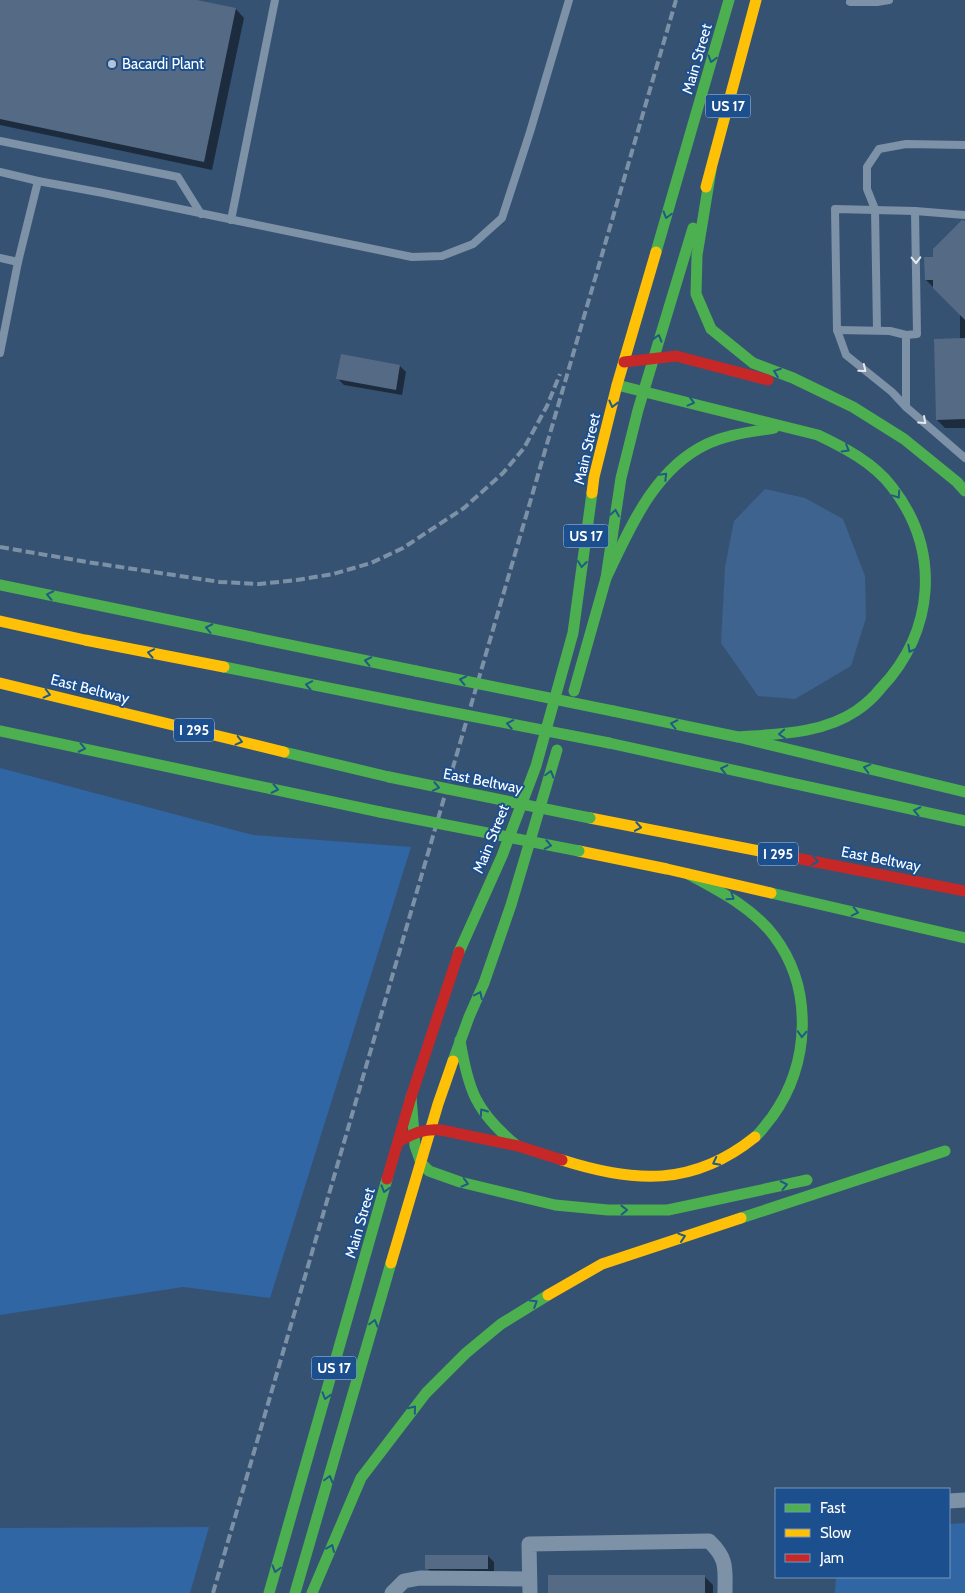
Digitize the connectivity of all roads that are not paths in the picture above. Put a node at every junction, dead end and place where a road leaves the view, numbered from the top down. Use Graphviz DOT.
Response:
graph roads {
  1 [pos="275,0"];
  2 [pos="569,0"];
  3 [pos="729,0"];
  4 [pos="756,0"];
  5 [pos="851,0"];
  6 [pos="888,0"];
  7 [pos="0,141"];
  8 [pos="965,145"];
  9 [pos="711,170"];
  10 [pos="0,172"];
  11 [pos="38,181"];
  12 [pos="875,209"];
  13 [pos="915,211"];
  14 [pos="202,214"];
  15 [pos="965,215"];
  16 [pos="231,220"];
  17 [pos="0,258"];
  18 [pos="18,262"];
  19 [pos="837,330"];
  20 [pos="877,330"];
  21 [pos="906,335"];
  22 [pos="0,351"];
  23 [pos="652,359"];
  24 [pos="624,362"];
  25 [pos="618,385"];
  26 [pos="644,391"];
  27 [pos="853,407"];
  28 [pos="906,407"];
  29 [pos="781,427"];
  30 [pos="965,458"];
  31 [pos="965,491"];
  32 [pos="606,578"];
  33 [pos="0,585"];
  34 [pos="0,621"];
  35 [pos="0,683"];
  36 [pos="0,731"];
  37 [pos="738,737"];
  38 [pos="965,792"];
  39 [pos="965,821"];
  40 [pos="688,874"];
  41 [pos="965,891"];
  42 [pos="965,938"];
  43 [pos="460,1040"];
  44 [pos="412,1097"];
  45 [pos="430,1129"];
  46 [pos="414,1134"];
  47 [pos="398,1142"];
  48 [pos="517,1146"];
  49 [pos="958,1148"];
  50 [pos="945,1151"];
  51 [pos="421,1163"];
  52 [pos="840,1173"];
  53 [pos="821,1177"];
  54 [pos="965,1500"];
  55 [pos="950,1501"];
  56 [pos="530,1586"];
  57 [pos="269,1593"];
  58 [pos="295,1593"];
  59 [pos="312,1593"];
  60 [pos="392,1593"];
  61 [pos="725,1593"];
  1 -- 16 [label="lane"];
  2 -- 16 [label="lane"];
  3 -- 24 [label="main road, Main Street / US 17, one-way"];
  4 -- 9 [label="main road, US 17"];
  5 -- 6 [label="lane"];
  7 -- 14 [label="lane"];
  8 -- 12 [label="lane"];
  23 -- 9 [label="main road, US 17, one-way"];
  27 -- 9 [label="main road, one-way"];
  10 -- 11 [label="lane"];
  11 -- 14 [label="lane"];
  11 -- 18 [label="lane"];
  12 -- 13 [label="lane"];
  12 -- 19 [label="lane"];
  12 -- 20 [label="lane"];
  13 -- 15 [label="lane"];
  13 -- 21 [label="lane, one-way"];
  14 -- 16 [label="lane"];
  17 -- 18 [label="lane"];
  18 -- 22 [label="lane"];
  19 -- 20 [label="lane"];
  19 -- 28 [label="lane, one-way"];
  20 -- 21 [label="lane"];
  21 -- 28 [label="lane"];
  23 -- 24 [label="main road"];
  23 -- 26 [label="main road, US 17"];
  23 -- 27 [label="main road"];
  24 -- 25 [label="main road, Main Street / US 17"];
  25 -- 26 [label="main road"];
  25 -- 44 [label="main road, Main Street / US 17, one-way"];
  26 -- 29 [label="main road, one-way"];
  32 -- 26 [label="main road, US 17, one-way"];
  27 -- 31 [label="main road"];
  28 -- 30 [label="lane, one-way"];
  32 -- 29 [label="main road, one-way"];
  29 -- 37 [label="main road, one-way"];
  43 -- 32 [label="main road, US 17, one-way"];
  37 -- 33 [label="main road, one-way, bridge"];
  39 -- 34 [label="main road, one-way, bridge"];
  35 -- 41 [label="main road, East Beltway / I 295, one-way, bridge"];
  36 -- 40 [label="main road, one-way, bridge"];
  38 -- 37 [label="main road, one-way"];
  40 -- 42 [label="main road, one-way"];
  40 -- 48 [label="main road, one-way"];
  43 -- 45 [label="main road, US 17"];
  48 -- 43 [label="main road, one-way"];
  44 -- 46 [label="main road"];
  44 -- 47 [label="main road, Main Street / US 17"];
  45 -- 46 [label="main road"];
  45 -- 48 [label="main road"];
  45 -- 51 [label="main road, US 17"];
  46 -- 47 [label="main road"];
  46 -- 51 [label="main road"];
  47 -- 57 [label="main road, Main Street / US 17, one-way"];
  49 -- 50 [label="main road"];
  50 -- 52 [label="main road"];
  59 -- 50 [label="main road, one-way"];
  51 -- 53 [label="main road, one-way"];
  58 -- 51 [label="main road, US 17, one-way"];
  54 -- 55 [label="street"];
  56 -- 60 [label="street"];
  56 -- 61 [label="street"];
}
